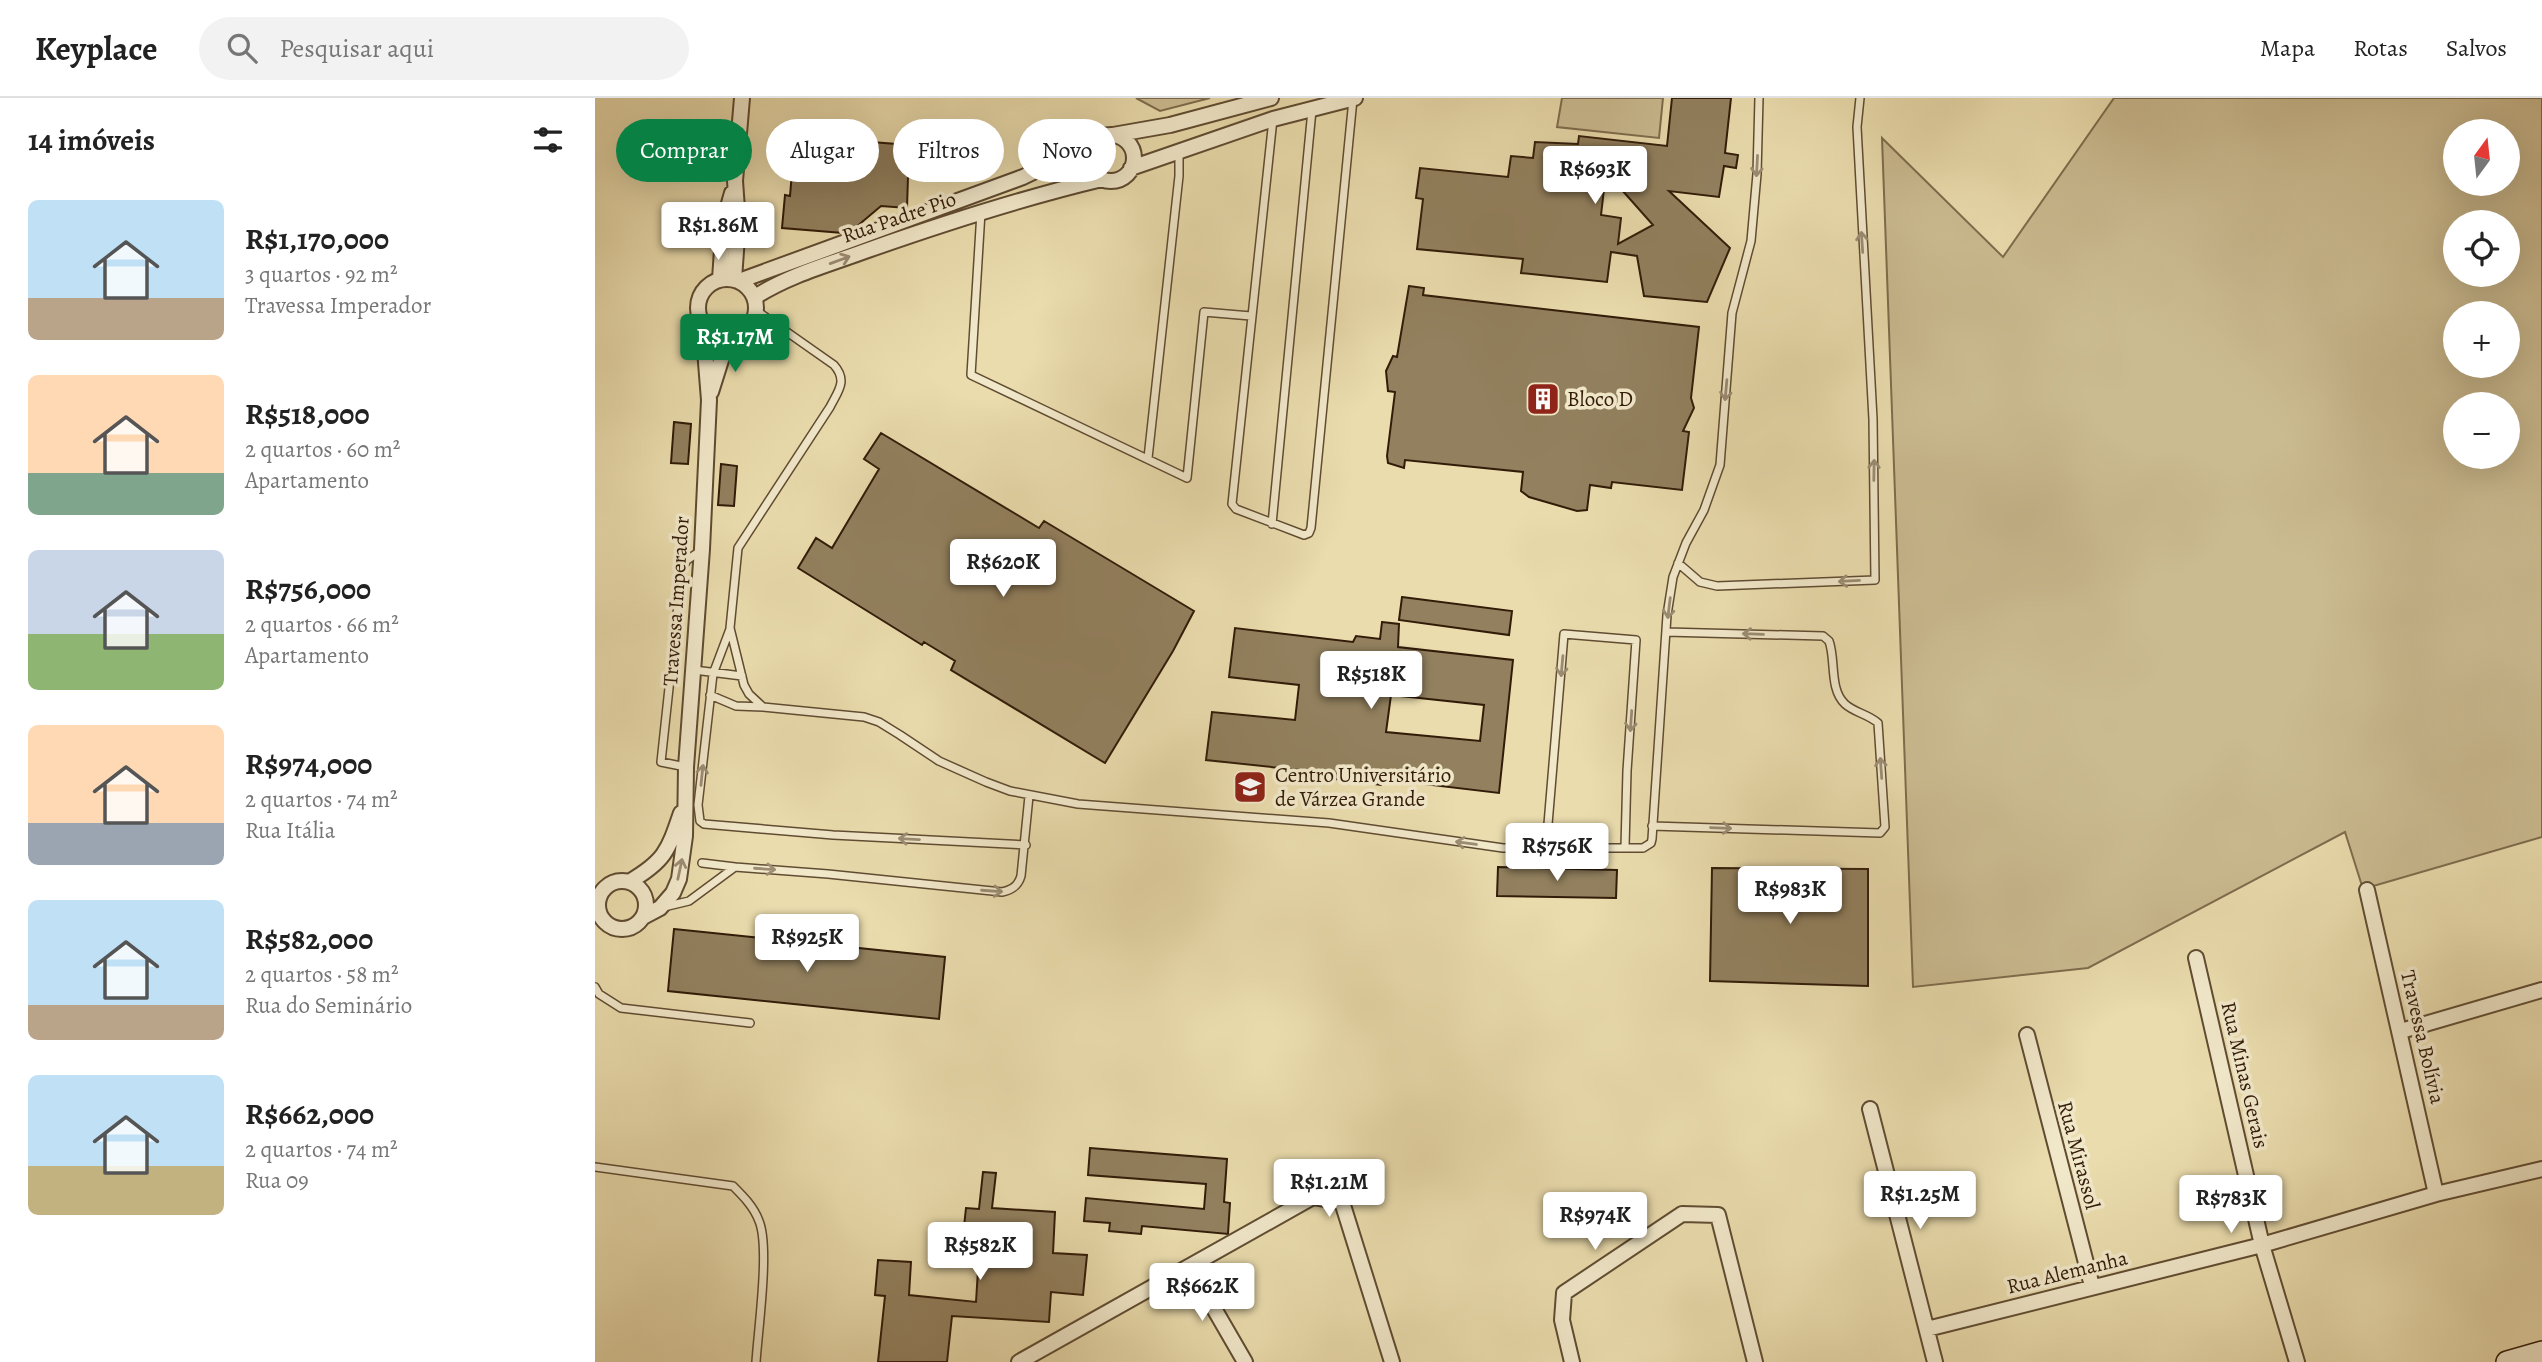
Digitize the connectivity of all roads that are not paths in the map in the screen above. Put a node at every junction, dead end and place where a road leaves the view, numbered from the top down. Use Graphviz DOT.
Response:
graph roads {
  1 [pos="742,98"];
  2 [pos="1271,98"];
  3 [pos="1354,98"];
  4 [pos="1759,98"];
  5 [pos="1860,98"];
  6 [pos="1312,110"];
  7 [pos="1273,119"];
  8 [pos="1116,134"];
  9 [pos="1116,136"];
  10 [pos="1179,151"];
  11 [pos="1132,168"];
  12 [pos="1018,179"];
  13 [pos="1116,179"];
  14 [pos="1088,182"];
  15 [pos="981,211"];
  16 [pos="731,280"];
  17 [pos="756,304"];
  18 [pos="1251,316"];
  19 [pos="703,325"];
  20 [pos="728,338"];
  21 [pos="709,400"];
  22 [pos="1148,458"];
  23 [pos="1272,524"];
  24 [pos="702,549"];
  25 [pos="1678,563"];
  26 [pos="730,628"];
  27 [pos="1666,632"];
  28 [pos="693,670"];
  29 [pos="713,674"];
  30 [pos="742,676"];
  31 [pos="710,695"];
  32 [pos="763,707"];
  33 [pos="686,767"];
  34 [pos="1029,796"];
  35 [pos="684,805"];
  36 [pos="1653,826"];
  37 [pos="1026,845"];
  38 [pos="1625,847"];
  39 [pos="1546,848"];
  40 [pos="702,863"];
  41 [pos="735,867"];
  42 [pos="629,882"];
  43 [pos="2367,890"];
  44 [pos="597,902"];
  45 [pos="660,908"];
  46 [pos="643,917"];
  47 [pos="601,923"];
  48 [pos="2196,958"];
  49 [pos="595,987"];
  50 [pos="2542,989"];
  51 [pos="750,1023"];
  52 [pos="2401,1031"];
  53 [pos="2027,1035"];
  54 [pos="1870,1109"];
  55 [pos="595,1167"];
  56 [pos="2542,1169"];
  57 [pos="2436,1194"];
  58 [pos="2262,1245"];
  59 [pos="1190,1267"];
  60 [pos="2092,1286"];
  61 [pos="1927,1329"];
  62 [pos="2542,1352"];
  63 [pos="756,1362"];
  64 [pos="1019,1362"];
  65 [pos="1245,1362"];
  66 [pos="1392,1362"];
  67 [pos="1572,1362"];
  68 [pos="1755,1362"];
  69 [pos="1935,1362"];
  70 [pos="2297,1362"];
  71 [pos="2507,1362"];
  1 -- 16 [label="street"];
  2 -- 8 [label="street"];
  3 -- 6 [label="street"];
  3 -- 23 [label="lane"];
  4 -- 25 [label="lane, one-way"];
  5 -- 25 [label="lane"];
  6 -- 7 [label="street"];
  6 -- 23 [label="lane"];
  7 -- 10 [label="street"];
  7 -- 18 [label="lane"];
  9 -- 11 [label="street"];
  10 -- 11 [label="street"];
  10 -- 22 [label="lane"];
  11 -- 13 [label="street"];
  12 -- 16 [label="street, Rua Padre Pio"];
  14 -- 15 [label="street, Rua Padre Pio"];
  17 -- 15 [label="street, Rua Padre Pio, one-way"];
  15 -- 22 [label="lane"];
  16 -- 17 [label="street"];
  16 -- 19 [label="street"];
  17 -- 20 [label="street"];
  17 -- 26 [label="lane"];
  18 -- 22 [label="lane"];
  18 -- 23 [label="lane"];
  19 -- 20 [label="street"];
  19 -- 21 [label="street, Travessa Imperador"];
  20 -- 21 [label="street, Travessa Imperador"];
  21 -- 24 [label="street, Travessa Imperador"];
  24 -- 28 [label="street, Travessa Imperador"];
  24 -- 33 [label="lane"];
  25 -- 27 [label="lane, one-way"];
  26 -- 29 [label="lane"];
  26 -- 30 [label="lane"];
  27 -- 36 [label="lane"];
  36 -- 27 [label="lane, one-way"];
  28 -- 29 [label="lane"];
  28 -- 33 [label="street, Travessa Imperador"];
  29 -- 30 [label="lane"];
  29 -- 31 [label="lane"];
  30 -- 32 [label="lane"];
  31 -- 32 [label="lane"];
  37 -- 31 [label="lane, one-way"];
  32 -- 34 [label="lane"];
  33 -- 35 [label="street, Travessa Imperador"];
  34 -- 37 [label="lane"];
  39 -- 34 [label="lane, one-way"];
  35 -- 42 [label="street, Travessa Imperador"];
  45 -- 35 [label="street, Travessa Imperador, one-way"];
  36 -- 38 [label="lane"];
  41 -- 37 [label="lane, one-way"];
  38 -- 39 [label="lane"];
  38 -- 39 [label="lane"];
  40 -- 41 [label="lane"];
  41 -- 45 [label="lane"];
  42 -- 44 [label="street"];
  42 -- 46 [label="street"];
  43 -- 52 [label="street, Travessa Bolívia"];
  44 -- 47 [label="street"];
  45 -- 46 [label="street, Travessa Imperador"];
  46 -- 47 [label="street"];
  48 -- 58 [label="street, Rua Minas Gerais"];
  49 -- 51 [label="lane"];
  50 -- 52 [label="street"];
  52 -- 57 [label="street, Travessa Bolívia"];
  53 -- 60 [label="street, Rua Mirassol"];
  54 -- 61 [label="street"];
  55 -- 63 [label="lane"];
  56 -- 57 [label="street, Rua Alemanha"];
  57 -- 58 [label="street, Rua Alemanha"];
  58 -- 60 [label="street, Rua Alemanha"];
  58 -- 70 [label="street, Rua Minas Gerais"];
  59 -- 64 [label="street"];
  59 -- 65 [label="street"];
  59 -- 66 [label="street"];
  60 -- 61 [label="street, Rua Alemanha"];
  61 -- 69 [label="street"];
  62 -- 71 [label="street"];
  67 -- 68 [label="street"];
}
